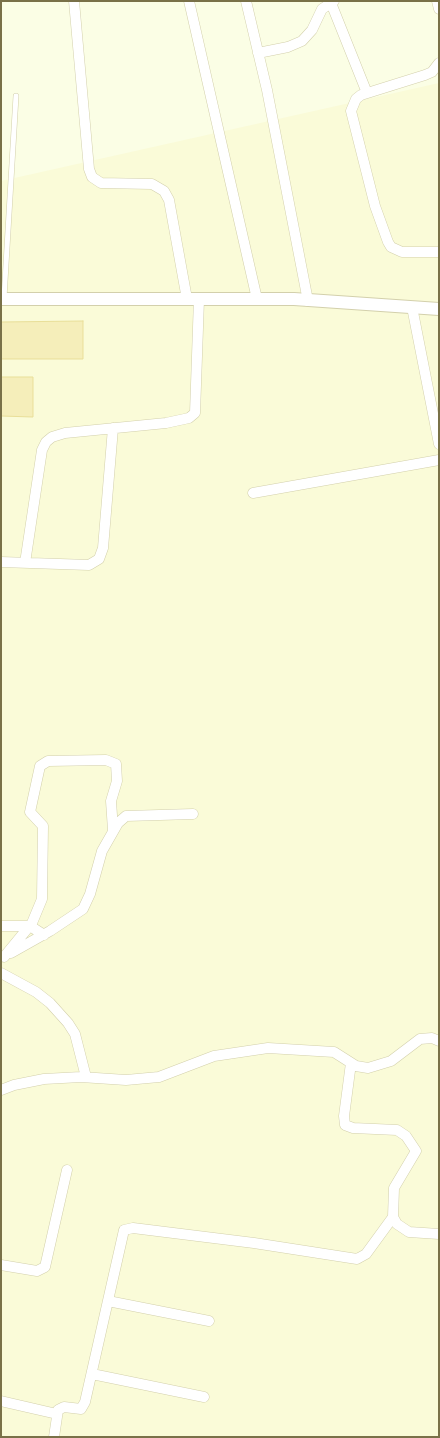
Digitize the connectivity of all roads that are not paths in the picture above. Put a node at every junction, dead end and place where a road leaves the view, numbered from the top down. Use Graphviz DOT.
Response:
graph roads {
  1 [pos="74,1"];
  2 [pos="189,1"];
  3 [pos="246,1"];
  4 [pos="437,1"];
  5 [pos="333,2"];
  6 [pos="439,9"];
  7 [pos="258,53"];
  8 [pos="439,63"];
  9 [pos="367,93"];
  10 [pos="16,96"];
  11 [pos="439,252"];
  12 [pos="3,299"];
  13 [pos="193,299"];
  14 [pos="257,299"];
  15 [pos="308,301"];
  16 [pos="412,307"];
  17 [pos="439,309"];
  18 [pos="114,428"];
  19 [pos="439,444"];
  20 [pos="439,460"];
  21 [pos="253,493"];
  22 [pos="1,562"];
  23 [pos="25,563"];
  24 [pos="193,814"];
  25 [pos="113,830"];
  26 [pos="1,926"];
  27 [pos="30,926"];
  28 [pos="44,934"];
  29 [pos="2,958"];
  30 [pos="1,973"];
  31 [pos="439,1041"];
  32 [pos="351,1063"];
  33 [pos="86,1077"];
  34 [pos="1,1090"];
  35 [pos="67,1170"];
  36 [pos="393,1217"];
  37 [pos="439,1234"];
  38 [pos="1,1266"];
  39 [pos="108,1301"];
  40 [pos="209,1321"];
  41 [pos="92,1374"];
  42 [pos="204,1397"];
  43 [pos="1,1401"];
  44 [pos="57,1414"];
  45 [pos="54,1437"];
  1 -- 13 [label="street"];
  2 -- 14 [label="street"];
  3 -- 7 [label="street"];
  4 -- 6 [label="street"];
  5 -- 7 [label="street"];
  5 -- 9 [label="street"];
  7 -- 15 [label="street"];
  8 -- 9 [label="street"];
  9 -- 11 [label="street"];
  10 -- 12 [label="lane"];
  12 -- 13 [label="street"];
  13 -- 14 [label="street"];
  13 -- 18 [label="street"];
  14 -- 15 [label="street"];
  15 -- 16 [label="street"];
  16 -- 17 [label="street"];
  16 -- 19 [label="street"];
  18 -- 23 [label="street"];
  18 -- 23 [label="street"];
  20 -- 21 [label="street"];
  22 -- 23 [label="street"];
  24 -- 25 [label="street"];
  25 -- 27 [label="street"];
  25 -- 28 [label="street"];
  26 -- 27 [label="street"];
  27 -- 28 [label="street"];
  27 -- 29 [label="street"];
  28 -- 29 [label="street"];
  30 -- 33 [label="street"];
  31 -- 32 [label="street"];
  32 -- 33 [label="street"];
  32 -- 36 [label="street"];
  33 -- 34 [label="street"];
  35 -- 38 [label="street"];
  36 -- 37 [label="street"];
  36 -- 39 [label="street"];
  39 -- 40 [label="street"];
  39 -- 41 [label="street"];
  41 -- 42 [label="street"];
  41 -- 44 [label="street"];
  43 -- 44 [label="street"];
  44 -- 45 [label="street"];
}
